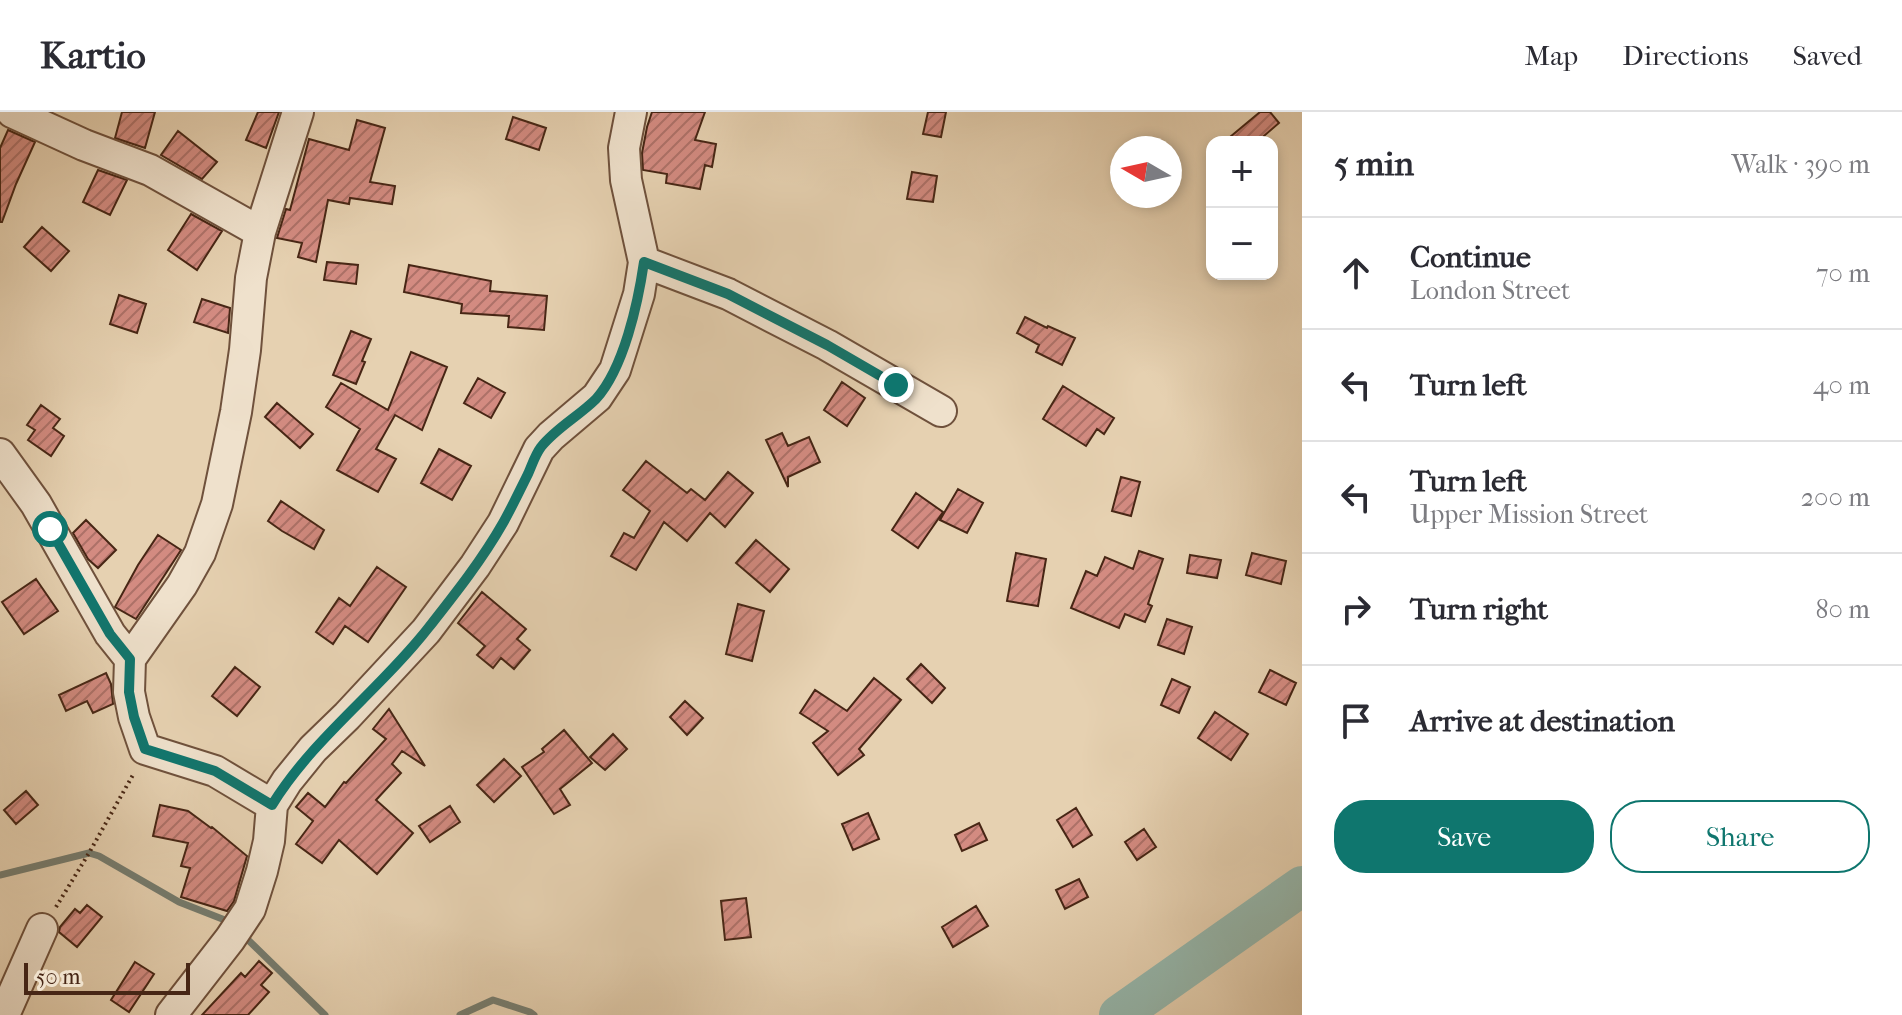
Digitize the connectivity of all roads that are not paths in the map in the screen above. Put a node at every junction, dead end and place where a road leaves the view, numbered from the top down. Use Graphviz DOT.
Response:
graph roads {
  1 [pos="12,112"];
  2 [pos="298,112"];
  3 [pos="631,112"];
  4 [pos="260,232"];
  5 [pos="644,262"];
  6 [pos="941,411"];
  7 [pos="0,454"];
  8 [pos="130,659"];
  9 [pos="272,805"];
  10 [pos="42,929"];
  11 [pos="4,1015"];
  12 [pos="171,1015"];
  1 -- 4 [label="street"];
  2 -- 4 [label="street"];
  3 -- 5 [label="street"];
  4 -- 8 [label="street"];
  5 -- 6 [label="street"];
  5 -- 9 [label="street"];
  7 -- 8 [label="street"];
  8 -- 9 [label="street"];
  9 -- 12 [label="street"];
  10 -- 11 [label="street"];
}
